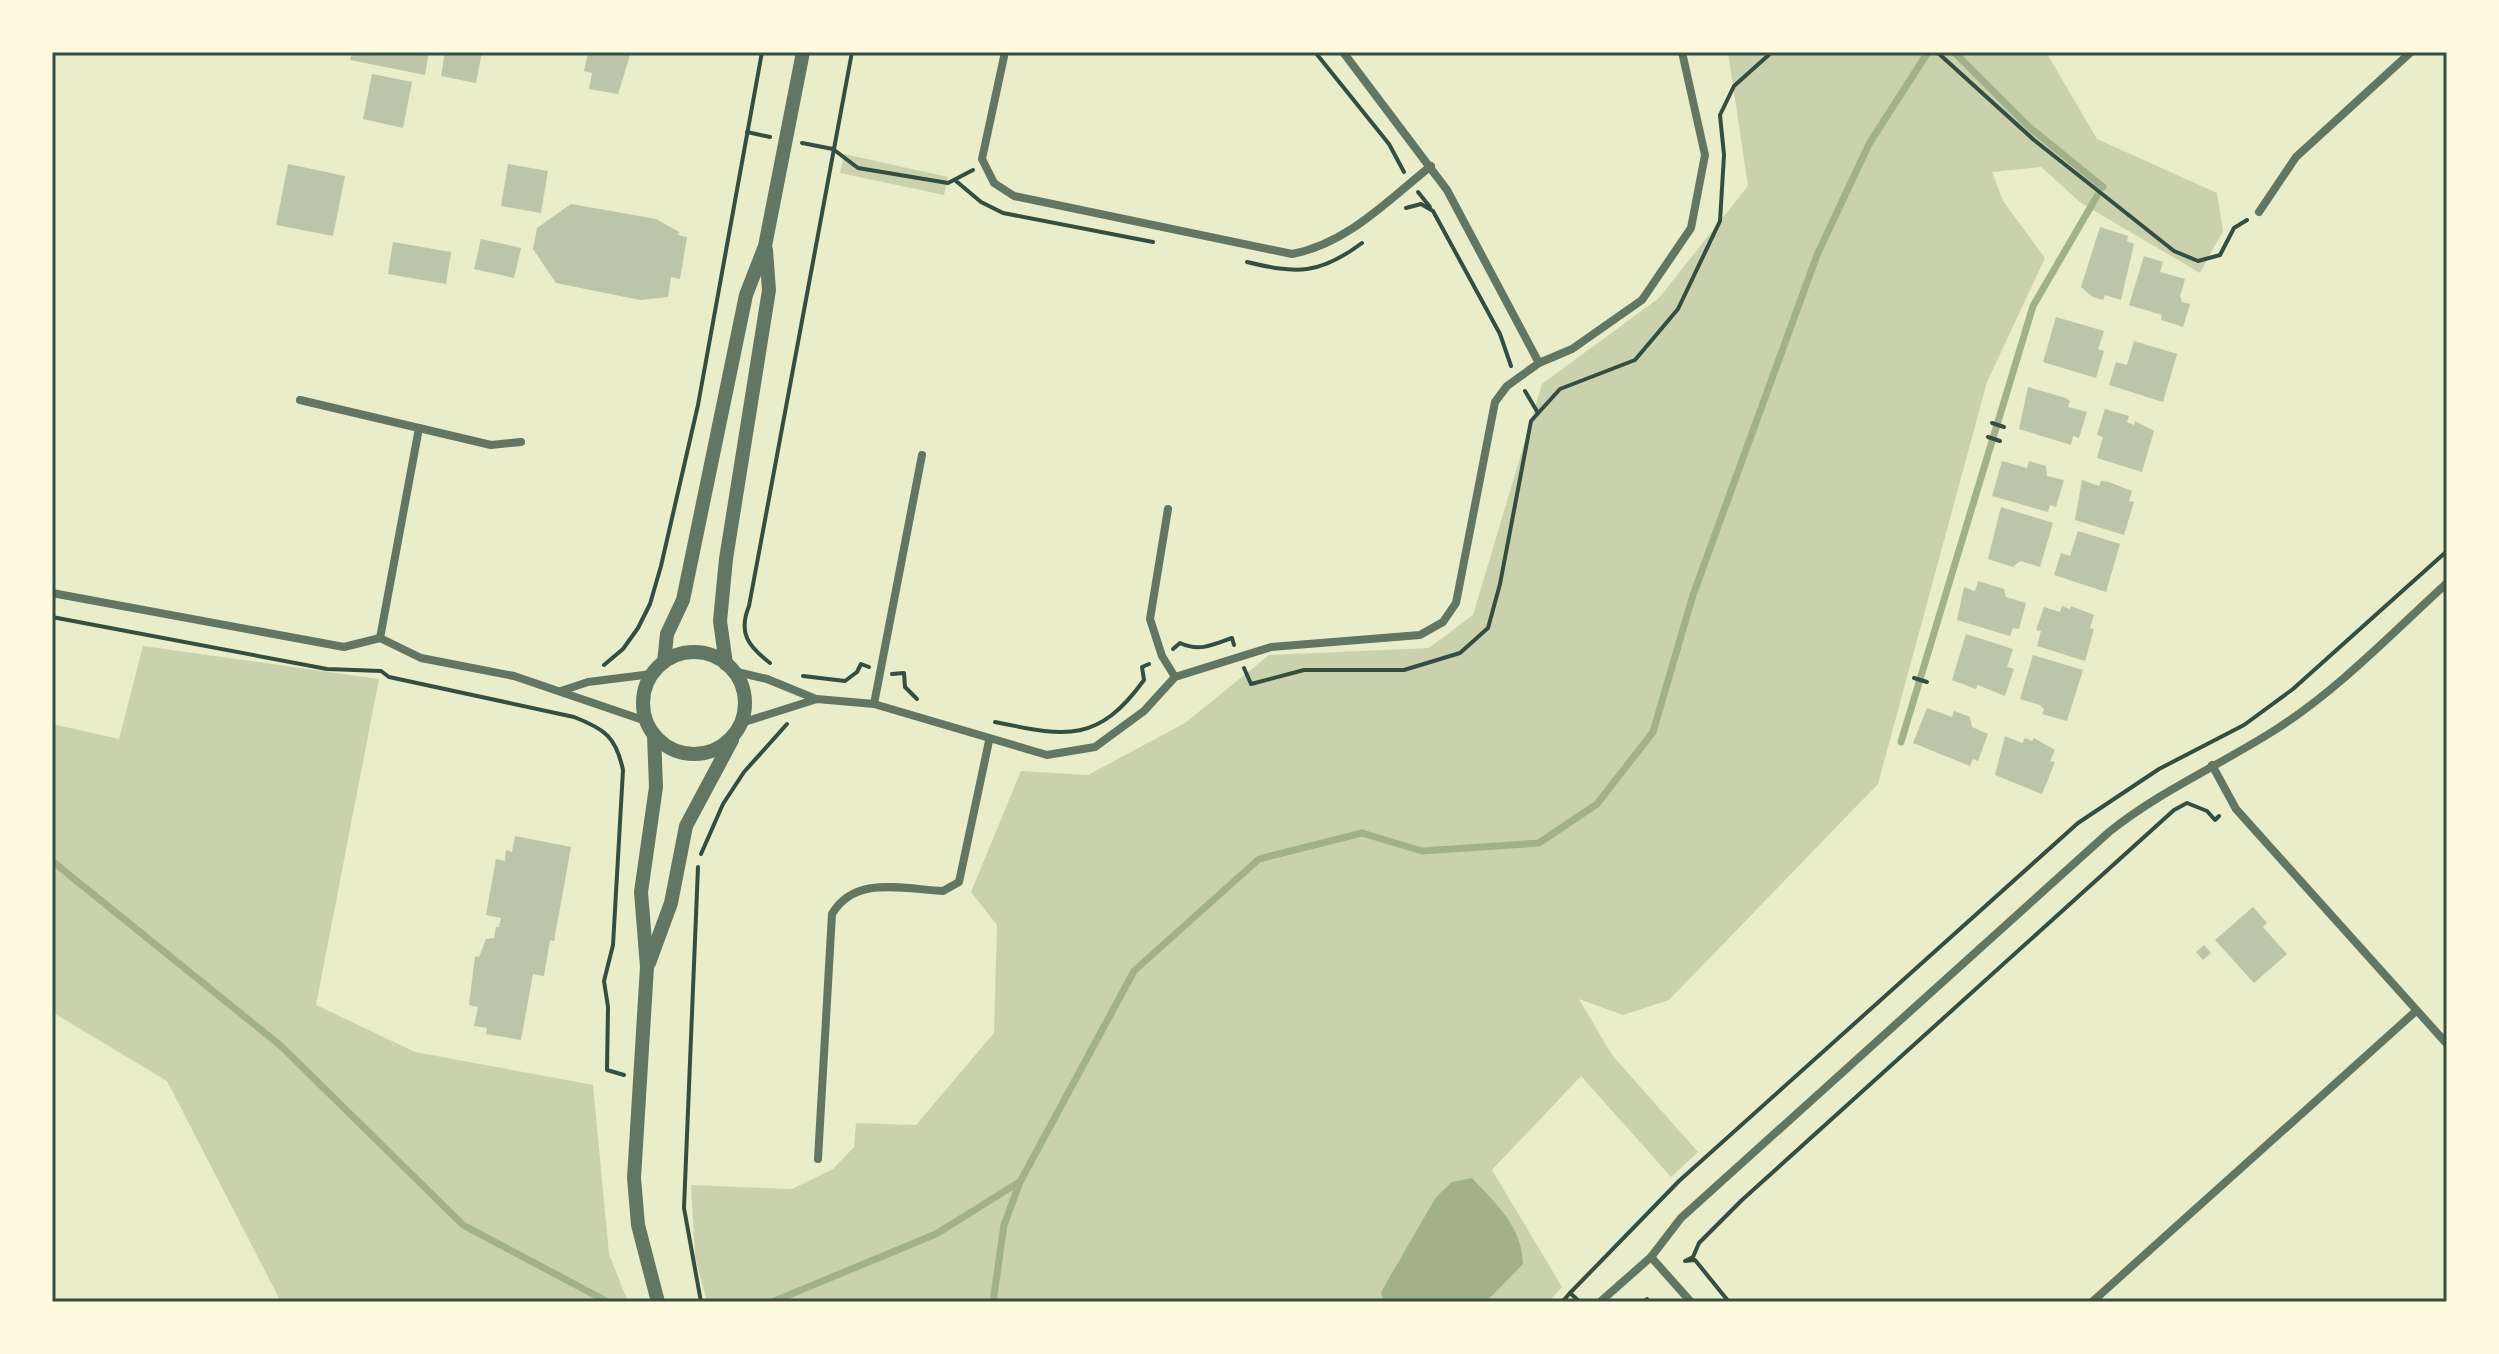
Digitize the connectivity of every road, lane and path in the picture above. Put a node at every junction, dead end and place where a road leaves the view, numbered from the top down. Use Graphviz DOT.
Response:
graph roads {
  1 [pos="762,52"];
  2 [pos="803,52"];
  3 [pos="852,52"];
  4 [pos="1005,52"];
  5 [pos="1315,52"];
  6 [pos="1343,52"];
  7 [pos="1682,52"];
  8 [pos="1772,52"];
  9 [pos="1937,52"];
  10 [pos="2411,52"];
  11 [pos="833,149"];
  12 [pos="982,159"];
  13 [pos="1431,166"];
  14 [pos="1401,168"];
  15 [pos="1421,196"];
  16 [pos="1433,211"];
  17 [pos="2259,212"];
  18 [pos="765,246"];
  19 [pos="1539,363"];
  20 [pos="1529,397"];
  21 [pos="300,400"];
  22 [pos="1538,413"];
  23 [pos="1992,423"];
  24 [pos="2004,427"];
  25 [pos="419,428"];
  26 [pos="1988,437"];
  27 [pos="2000,441"];
  28 [pos="521,442"];
  29 [pos="922,455"];
  30 [pos="1168,509"];
  31 [pos="2447,583"];
  32 [pos="52,593"];
  33 [pos="52,617"];
  34 [pos="380,638"];
  35 [pos="1234,644"];
  36 [pos="1176,647"];
  37 [pos="604,662"];
  38 [pos="664,662"];
  39 [pos="1147,665"];
  40 [pos="868,667"];
  41 [pos="730,668"];
  42 [pos="780,669"];
  43 [pos="1245,669"];
  44 [pos="788,673"];
  45 [pos="652,674"];
  46 [pos="892,674"];
  47 [pos="1175,677"];
  48 [pos="1914,678"];
  49 [pos="1927,682"];
  50 [pos="560,691"];
  51 [pos="817,699"];
  52 [pos="929,703"];
  53 [pos="874,704"];
  54 [pos="785,720"];
  55 [pos="985,720"];
  56 [pos="646,721"];
  57 [pos="739,728"];
  58 [pos="654,735"];
  59 [pos="989,741"];
  60 [pos="2212,765"];
  61 [pos="2219,816"];
  62 [pos="647,967"];
  63 [pos="2416,1011"];
  64 [pos="2447,1044"];
  65 [pos="638,1079"];
  66 [pos="818,1159"];
  67 [pos="1651,1257"];
  68 [pos="658,1302"];
  69 [pos="701,1302"];
  70 [pos="1562,1302"];
  71 [pos="1580,1302"];
  72 [pos="1600,1302"];
  73 [pos="1691,1302"];
  74 [pos="1729,1302"];
  75 [pos="2092,1302"];
  1 -- 37 [label="path"];
  2 -- 18 [label="street"];
  3 -- 11 [label="path"];
  4 -- 12 [label="street"];
  5 -- 14 [label="path"];
  6 -- 13 [label="street"];
  7 -- 19 [label="street"];
  8 -- 22 [label="path"];
  9 -- 17 [label="path"];
  10 -- 17 [label="street"];
  11 -- 12 [label="path"];
  11 -- 42 [label="path"];
  12 -- 13 [label="street"];
  13 -- 19 [label="street"];
  15 -- 16 [label="path"];
  18 -- 38 [label="street"];
  18 -- 41 [label="street"];
  19 -- 47 [label="street"];
  20 -- 22 [label="path"];
  21 -- 25 [label="street"];
  22 -- 43 [label="path"];
  23 -- 24 [label="path"];
  25 -- 28 [label="street"];
  25 -- 34 [label="street"];
  26 -- 27 [label="path"];
  29 -- 53 [label="street"];
  30 -- 47 [label="street"];
  31 -- 60 [label="street"];
  32 -- 34 [label="street"];
  33 -- 65 [label="path"];
  34 -- 50 [label="street"];
  35 -- 36 [label="path"];
  38 -- 41 [label="street"];
  38 -- 45 [label="street"];
  39 -- 55 [label="path"];
  40 -- 44 [label="path"];
  41 -- 51 [label="street"];
  41 -- 57 [label="street"];
  45 -- 50 [label="street"];
  45 -- 56 [label="street"];
  46 -- 52 [label="path"];
  47 -- 59 [label="street"];
  48 -- 49 [label="path"];
  50 -- 56 [label="street"];
  51 -- 53 [label="street"];
  51 -- 57 [label="street"];
  53 -- 59 [label="street"];
  54 -- 69 [label="path"];
  56 -- 58 [label="street"];
  57 -- 58 [label="street"];
  57 -- 62 [label="street"];
  58 -- 62 [label="street"];
  59 -- 66 [label="street"];
  60 -- 63 [label="street"];
  60 -- 67 [label="street"];
  61 -- 74 [label="path"];
  62 -- 65 [label="street"];
  63 -- 64 [label="street"];
  63 -- 75 [label="street"];
  65 -- 68 [label="street"];
  67 -- 72 [label="street"];
  67 -- 73 [label="street"];
  70 -- 71 [label="path"];
}
